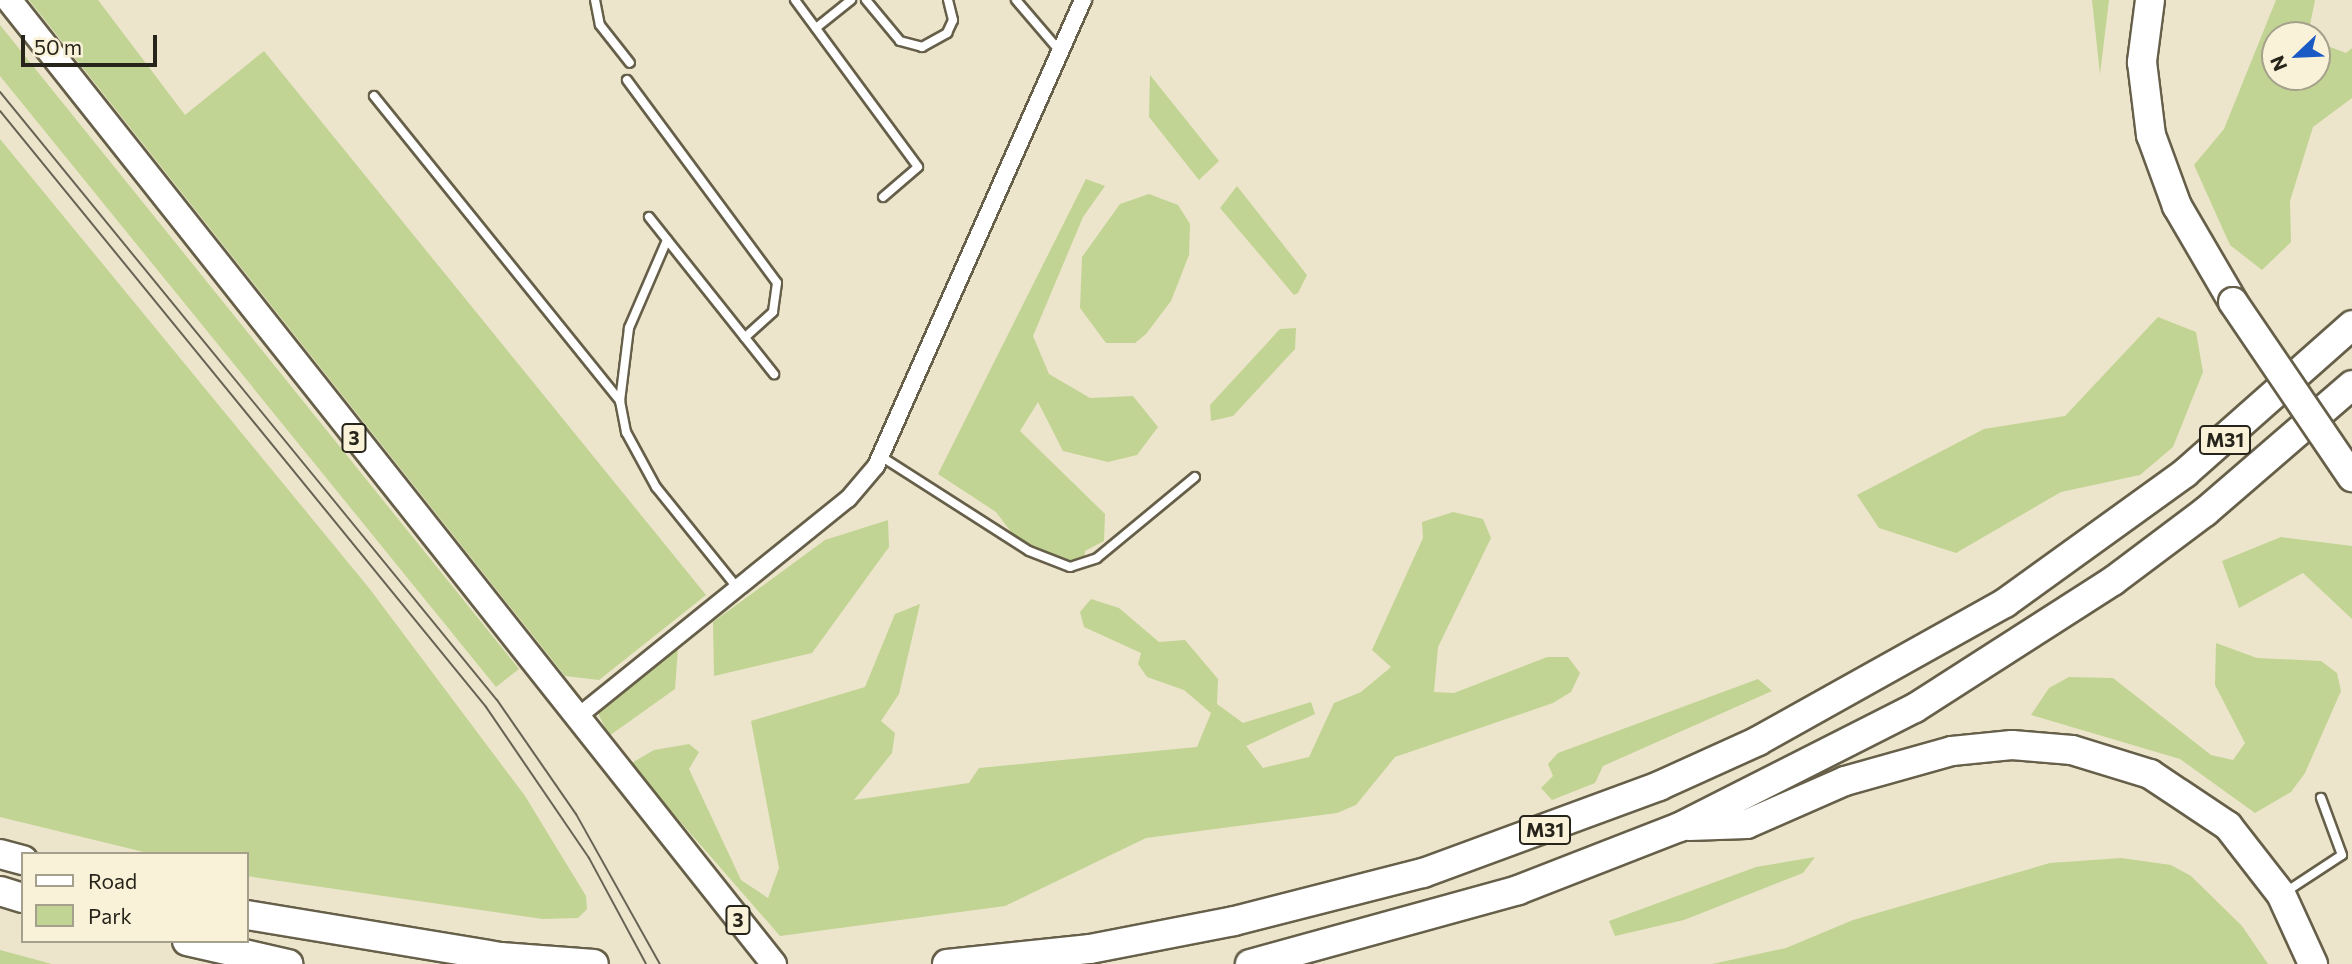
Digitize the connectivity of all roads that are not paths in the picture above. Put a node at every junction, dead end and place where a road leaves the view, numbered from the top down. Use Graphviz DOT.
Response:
graph roads {
  1 [pos="9,0"];
  2 [pos="595,0"];
  3 [pos="795,0"];
  4 [pos="851,0"];
  5 [pos="866,0"];
  6 [pos="948,0"];
  7 [pos="1016,0"];
  8 [pos="1083,0"];
  9 [pos="2150,0"];
  10 [pos="816,28"];
  11 [pos="1059,49"];
  12 [pos="631,63"];
  13 [pos="626,80"];
  14 [pos="374,96"];
  15 [pos="883,197"];
  16 [pos="649,217"];
  17 [pos="667,240"];
  18 [pos="2352,325"];
  19 [pos="745,337"];
  20 [pos="774,374"];
  21 [pos="2352,385"];
  22 [pos="620,401"];
  23 [pos="882,457"];
  24 [pos="1195,477"];
  25 [pos="2352,477"];
  26 [pos="739,590"];
  27 [pos="575,719"];
  28 [pos="2321,797"];
  29 [pos="1680,827"];
  30 [pos="0,854"];
  31 [pos="21,859"];
  32 [pos="0,891"];
  33 [pos="2281,894"];
  34 [pos="21,897"];
  35 [pos="248,915"];
  36 [pos="196,943"];
  37 [pos="288,964"];
  38 [pos="594,964"];
  39 [pos="774,964"];
  40 [pos="947,964"];
  41 [pos="1251,964"];
  42 [pos="2313,964"];
  1 -- 27 [label="main road, 3"];
  2 -- 12 [label="lane"];
  3 -- 10 [label="lane"];
  4 -- 10 [label="lane"];
  5 -- 6 [label="lane"];
  7 -- 11 [label="lane"];
  8 -- 11 [label="street"];
  9 -- 25 [label="highway, bridge"];
  10 -- 15 [label="lane"];
  11 -- 23 [label="street"];
  13 -- 19 [label="lane"];
  14 -- 22 [label="lane"];
  16 -- 17 [label="lane"];
  17 -- 19 [label="lane"];
  17 -- 22 [label="lane"];
  18 -- 40 [label="highway, M31"];
  19 -- 20 [label="lane"];
  21 -- 29 [label="highway, M31"];
  22 -- 26 [label="lane"];
  23 -- 24 [label="lane"];
  23 -- 26 [label="street"];
  26 -- 27 [label="street"];
  27 -- 39 [label="main road, 3"];
  28 -- 33 [label="lane"];
  29 -- 33 [label="highway"];
  29 -- 41 [label="highway, M31"];
  30 -- 31 [label="highway"];
  32 -- 34 [label="highway"];
  33 -- 42 [label="highway"];
  35 -- 38 [label="highway"];
  36 -- 37 [label="highway"];
}
